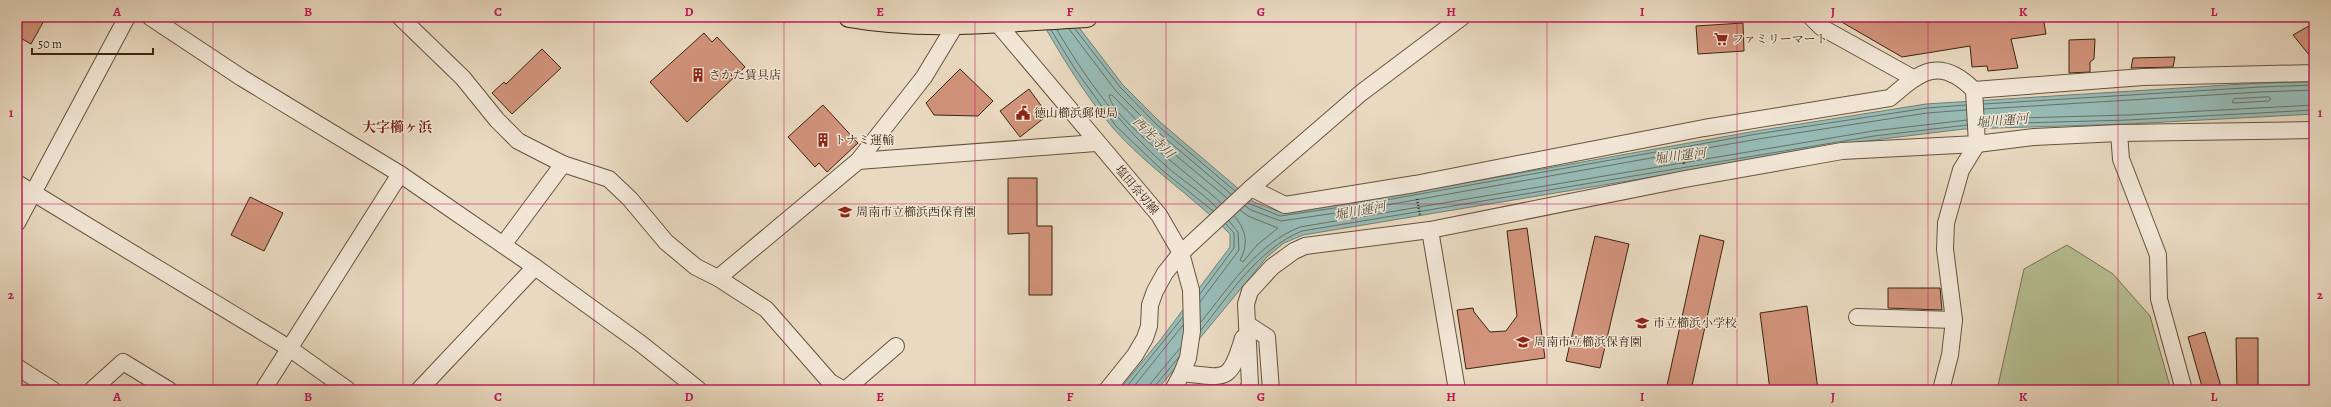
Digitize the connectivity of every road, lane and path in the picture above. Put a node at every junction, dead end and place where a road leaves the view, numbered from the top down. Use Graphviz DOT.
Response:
graph roads {
  1 [pos="127,17"];
  2 [pos="150,17"];
  3 [pos="400,17"];
  4 [pos="849,17"];
  5 [pos="1086,17"];
  6 [pos="1462,17"];
  7 [pos="1811,17"];
  8 [pos="995,19"];
  9 [pos="956,24"];
  10 [pos="2314,73"];
  11 [pos="1913,78"];
  12 [pos="1974,94"];
  13 [pos="2314,130"];
  14 [pos="2119,132"];
  15 [pos="1977,140"];
  16 [pos="1680,141"];
  17 [pos="1096,143"];
  18 [pos="858,161"];
  19 [pos="563,164"];
  20 [pos="1685,166"];
  21 [pos="400,174"];
  22 [pos="17,183"];
  23 [pos="1251,188"];
  24 [pos="33,194"];
  25 [pos="1417,197"];
  26 [pos="17,223"];
  27 [pos="1425,225"];
  28 [pos="503,245"];
  29 [pos="1181,254"];
  30 [pos="536,267"];
  31 [pos="718,278"];
  32 [pos="1856,316"];
  33 [pos="1954,320"];
  34 [pos="1247,324"];
  35 [pos="896,346"];
  36 [pos="290,348"];
  37 [pos="17,367"];
  38 [pos="1182,373"];
  39 [pos="53,390"];
  40 [pos="92,390"];
  41 [pos="169,390"];
  42 [pos="263,390"];
  43 [pos="348,390"];
  44 [pos="419,390"];
  45 [pos="699,390"];
  46 [pos="844,390"];
  47 [pos="1107,390"];
  48 [pos="1173,390"];
  49 [pos="1247,390"];
  50 [pos="1271,390"];
  51 [pos="1457,390"];
  52 [pos="1941,390"];
  53 [pos="2184,390"];
  1 -- 24 [label="street"];
  2 -- 21 [label="street"];
  3 -- 19 [label="street"];
  4 -- 9 [label="main road"];
  5 -- 8 [label="main road"];
  6 -- 23 [label="street"];
  7 -- 11 [label="street"];
  8 -- 9 [label="main road"];
  8 -- 17 [label="street, 塩田奈切線"];
  9 -- 18 [label="street"];
  10 -- 12 [label="street"];
  11 -- 12 [label="street"];
  11 -- 23 [label="street"];
  12 -- 15 [label="street"];
  13 -- 14 [label="street"];
  14 -- 15 [label="street"];
  14 -- 53 [label="street"];
  15 -- 27 [label="street"];
  15 -- 33 [label="street"];
  16 -- 20 [label="path"];
  17 -- 18 [label="street"];
  17 -- 29 [label="street, 塩田奈切線"];
  18 -- 31 [label="street"];
  19 -- 28 [label="street"];
  19 -- 31 [label="street"];
  21 -- 28 [label="street"];
  21 -- 36 [label="street"];
  22 -- 24 [label="street"];
  23 -- 29 [label="street"];
  24 -- 26 [label="street"];
  24 -- 36 [label="street"];
  25 -- 27 [label="path"];
  27 -- 34 [label="street"];
  27 -- 51 [label="street"];
  28 -- 30 [label="street"];
  29 -- 38 [label="street, 塩田奈切線"];
  29 -- 47 [label="street"];
  30 -- 44 [label="street"];
  30 -- 45 [label="street"];
  31 -- 46 [label="street"];
  32 -- 33 [label="street"];
  33 -- 52 [label="street"];
  34 -- 38 [label="street"];
  34 -- 49 [label="street"];
  34 -- 50 [label="street"];
  35 -- 46 [label="street"];
  36 -- 42 [label="street"];
  36 -- 43 [label="street"];
  37 -- 39 [label="street"];
  38 -- 48 [label="street, 塩田奈切線"];
  40 -- 41 [label="street"];
}
